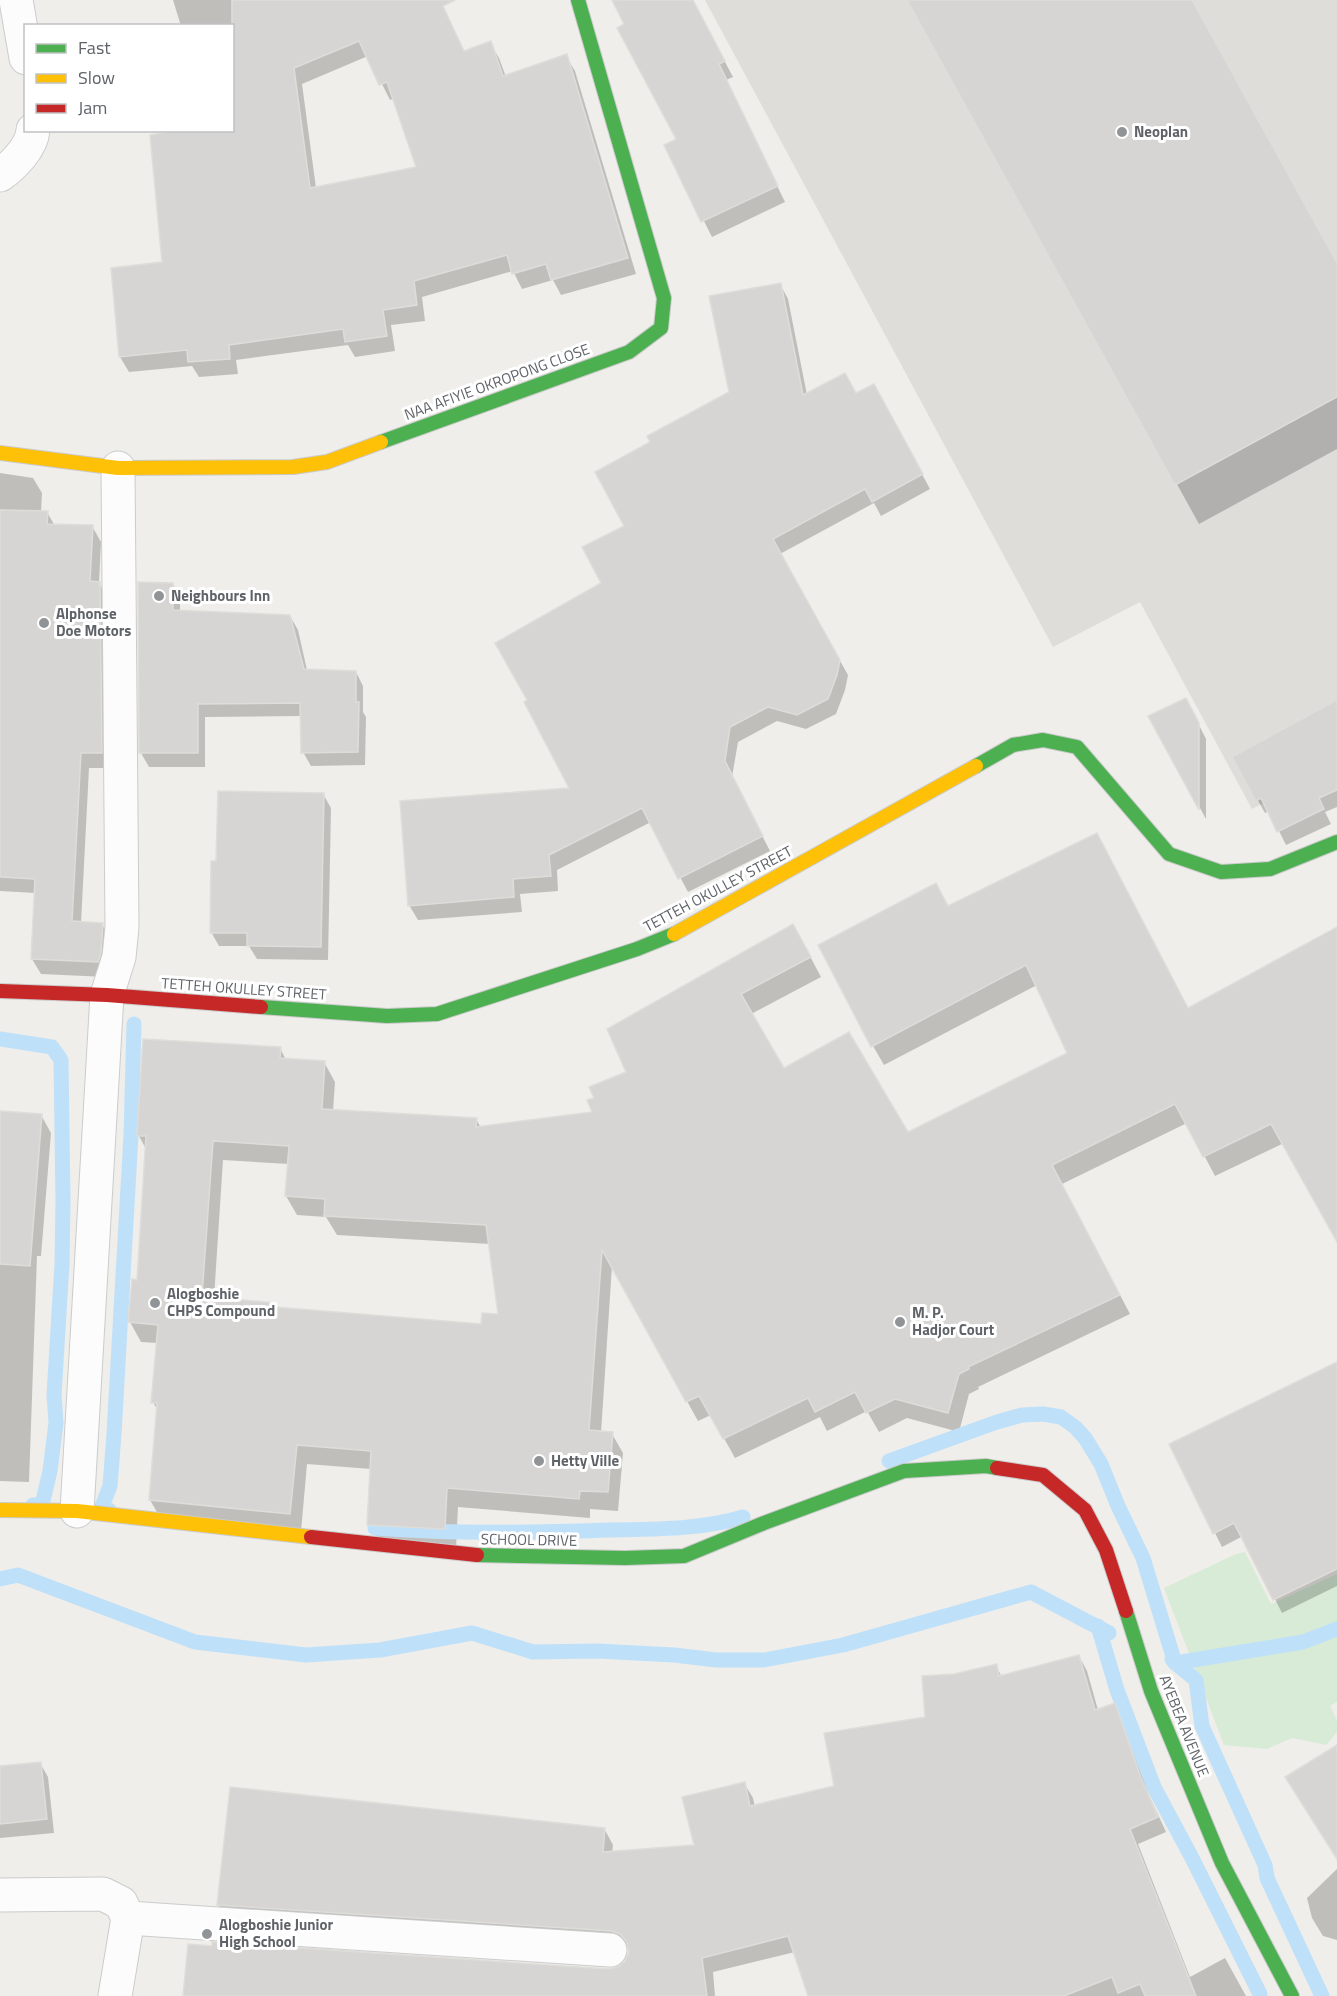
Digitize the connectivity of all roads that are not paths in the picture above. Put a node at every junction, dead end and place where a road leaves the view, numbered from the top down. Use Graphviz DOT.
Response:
graph roads {
  1 [pos="16,0"];
  2 [pos="578,0"];
  3 [pos="24,46"];
  4 [pos="33,132"];
  5 [pos="0,175"];
  6 [pos="0,453"];
  7 [pos="118,468"];
  8 [pos="1337,842"];
  9 [pos="0,991"];
  10 [pos="107,995"];
  11 [pos="1043,1475"];
  12 [pos="0,1510"];
  13 [pos="77,1511"];
  14 [pos="0,1895"];
  15 [pos="128,1918"];
  16 [pos="610,1950"];
  17 [pos="115,1996"];
  18 [pos="1292,1996"];
  1 -- 3 [label="street"];
  2 -- 7 [label="street, NAA AFIYIE OKROPONG CLOSE"];
  4 -- 5 [label="street"];
  6 -- 7 [label="street, NAA AFIYIE OKROPONG CLOSE"];
  7 -- 10 [label="street"];
  8 -- 10 [label="street, TETTEH OKULLEY STREET"];
  9 -- 10 [label="street, TETTEH OKULLEY STREET"];
  10 -- 13 [label="street"];
  11 -- 13 [label="street, SCHOOL DRIVE"];
  11 -- 18 [label="street, AYEBEA AVENUE"];
  12 -- 13 [label="street, SCHOOL DRIVE"];
  14 -- 15 [label="street"];
  15 -- 16 [label="street"];
  15 -- 17 [label="street"];
}
